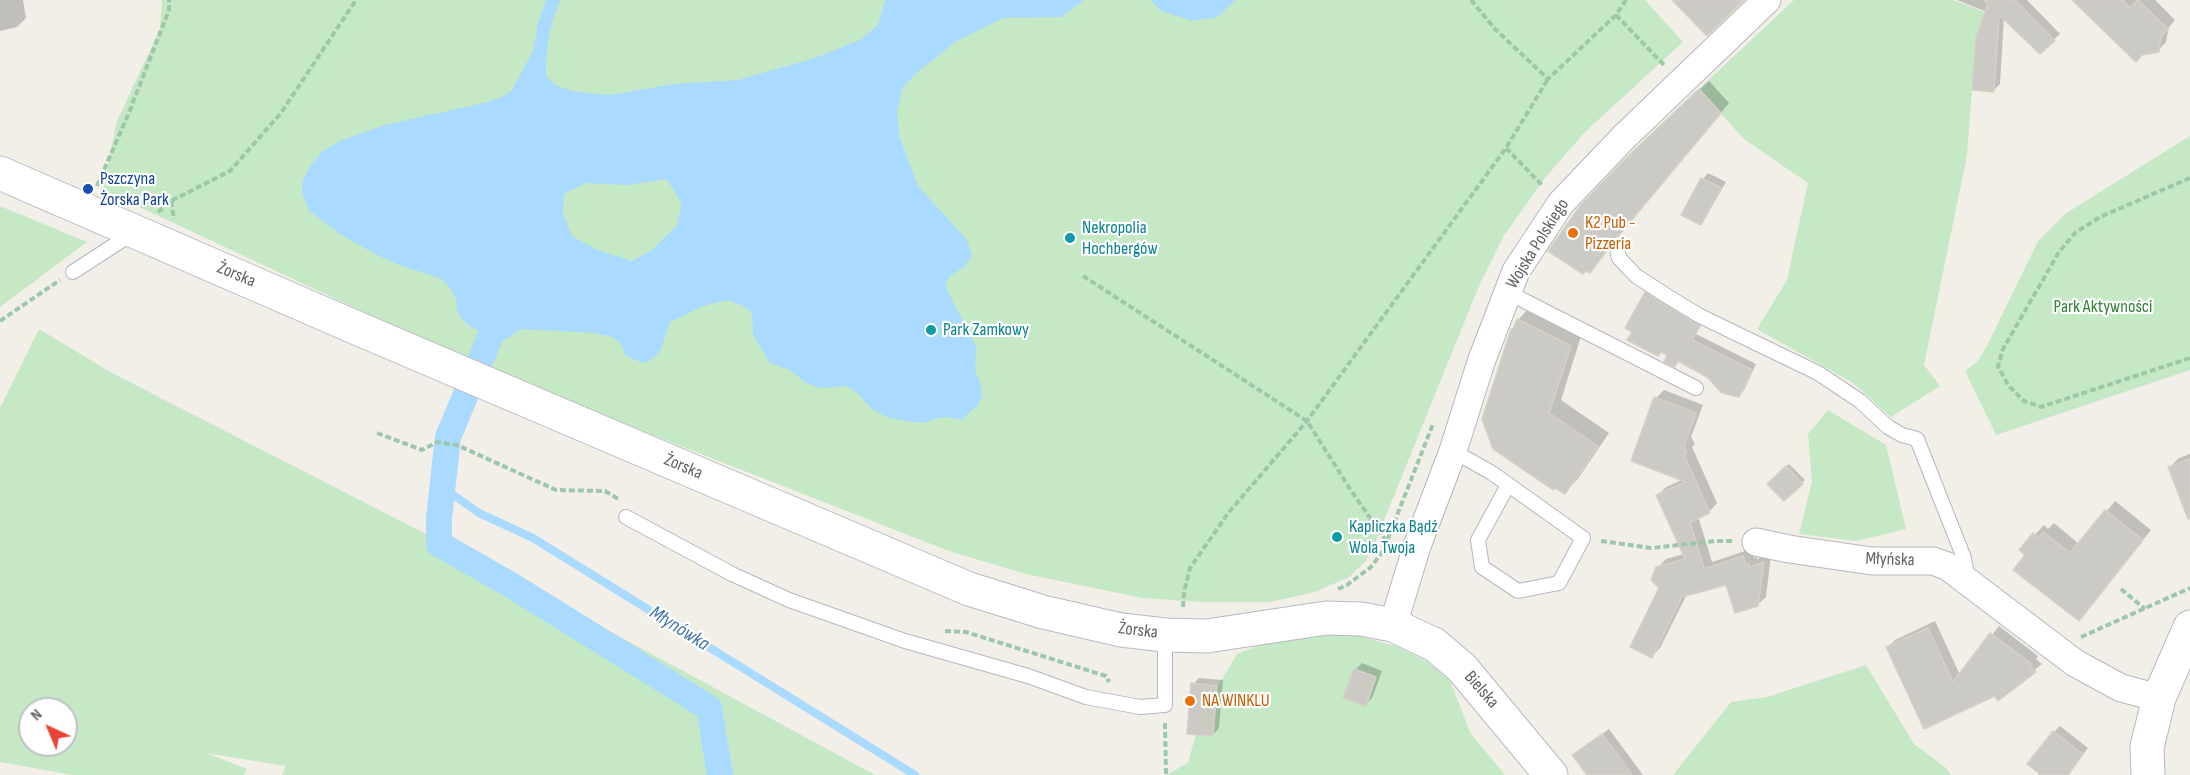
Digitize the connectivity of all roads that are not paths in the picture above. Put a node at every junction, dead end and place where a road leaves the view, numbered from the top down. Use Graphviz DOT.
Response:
graph roads {
  1 [pos="1767,0"];
  2 [pos="0,173"];
  3 [pos="135,232"];
  4 [pos="1617,249"];
  5 [pos="73,272"];
  6 [pos="1507,292"];
  7 [pos="1696,388"];
  8 [pos="1453,451"];
  9 [pos="1508,484"];
  10 [pos="626,517"];
  11 [pos="1756,542"];
  12 [pos="1968,582"];
  13 [pos="1393,625"];
  14 [pos="1174,626"];
  15 [pos="2190,627"];
  16 [pos="2159,698"];
  17 [pos="1551,775"];
  18 [pos="2148,775"];
  1 -- 6 [label="street, Wojska Polskiego"];
  2 -- 3 [label="main road, Żorska"];
  3 -- 5 [label="lane"];
  3 -- 14 [label="main road, Żorska"];
  4 -- 12 [label="lane"];
  6 -- 7 [label="lane"];
  6 -- 8 [label="street, Wojska Polskiego"];
  8 -- 9 [label="lane"];
  8 -- 13 [label="street, Wojska Polskiego"];
  9 -- 9 [label="lane"];
  10 -- 14 [label="lane"];
  11 -- 12 [label="street, Młyńska"];
  12 -- 16 [label="street, Młyńska"];
  13 -- 14 [label="main road, Żorska"];
  13 -- 17 [label="main road, Bielska"];
  15 -- 16 [label="main road"];
  16 -- 18 [label="main road"];
}
